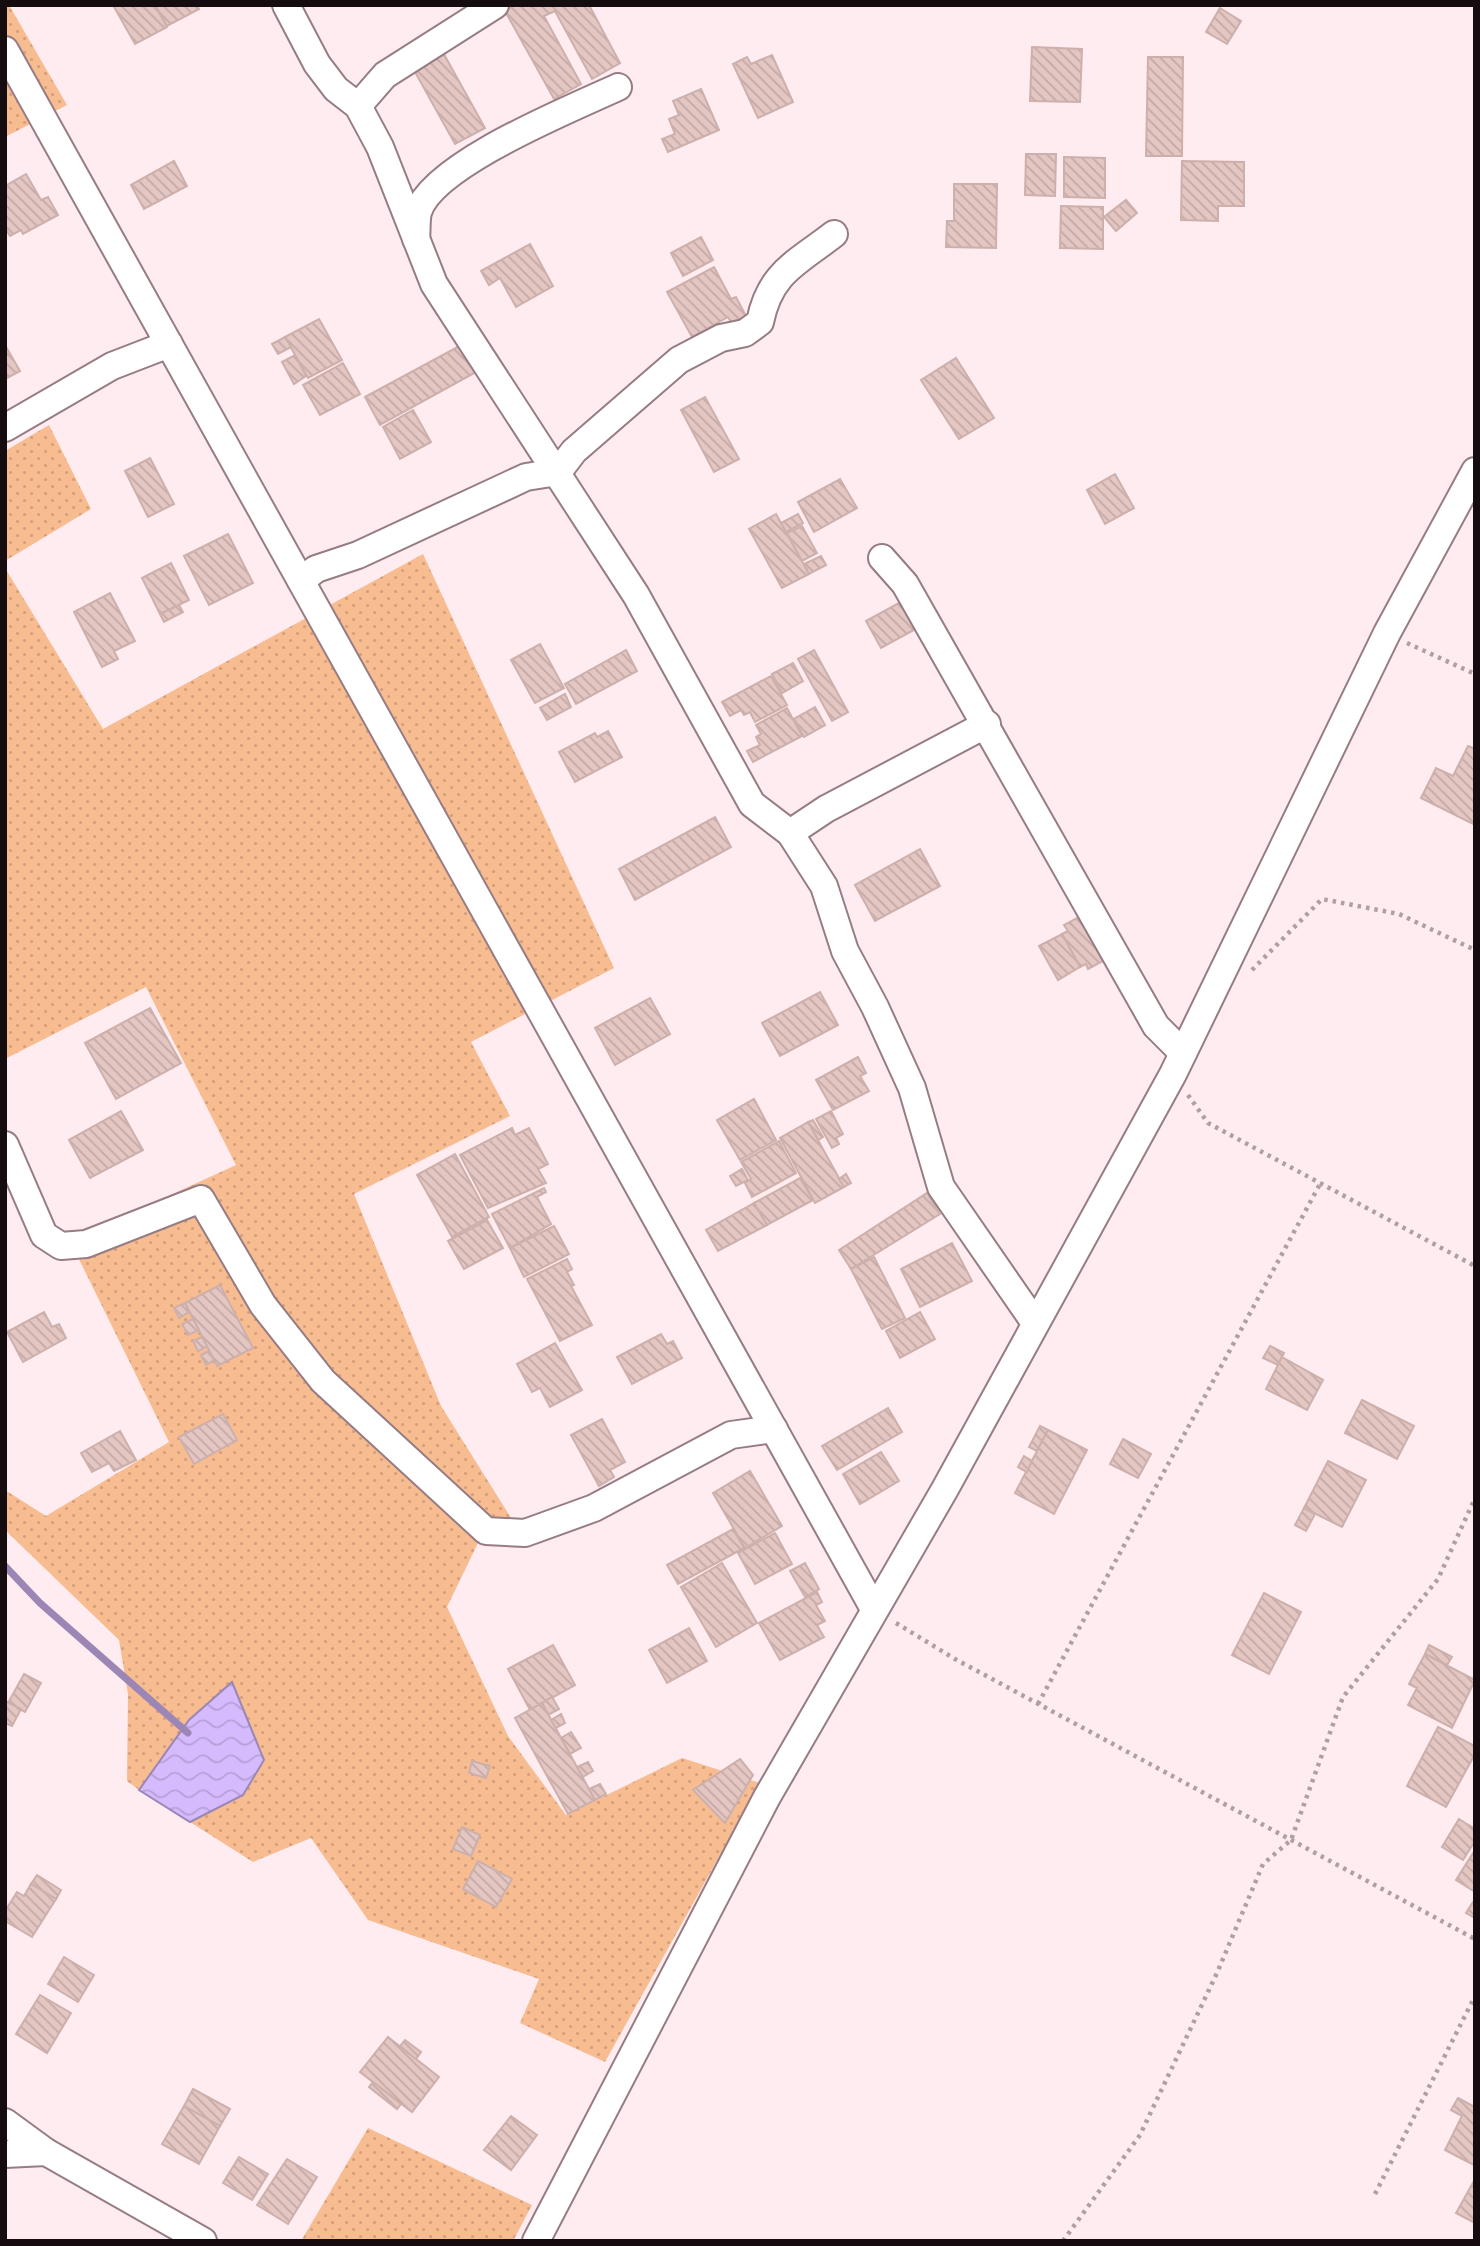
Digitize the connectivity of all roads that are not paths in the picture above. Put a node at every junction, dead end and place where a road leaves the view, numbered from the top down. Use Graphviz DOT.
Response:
graph roads {
  1 [pos="286,5"];
  2 [pos="495,5"];
  3 [pos="5,50"];
  4 [pos="618,87"];
  5 [pos="358,106"];
  6 [pos="834,234"];
  7 [pos="416,244"];
  8 [pos="169,344"];
  9 [pos="5,428"];
  10 [pos="1475,471"];
  11 [pos="558,472"];
  12 [pos="882,558"];
  13 [pos="301,581"];
  14 [pos="987,724"];
  15 [pos="790,833"];
  16 [pos="1178,1064"];
  17 [pos="5,1145"];
  18 [pos="1035,1323"];
  19 [pos="774,1429"];
  20 [pos="874,1609"];
  21 [pos="5,2122"];
  22 [pos="46,2152"];
  23 [pos="5,2154"];
  24 [pos="203,2241"];
  25 [pos="536,2241"];
  1 -- 5 [label="street"];
  2 -- 5 [label="street"];
  3 -- 8 [label="street"];
  4 -- 7 [label="street"];
  5 -- 7 [label="street"];
  6 -- 11 [label="street"];
  7 -- 11 [label="street"];
  8 -- 9 [label="street"];
  8 -- 13 [label="street"];
  10 -- 16 [label="street"];
  11 -- 13 [label="street"];
  11 -- 15 [label="street"];
  12 -- 14 [label="street"];
  13 -- 19 [label="street"];
  14 -- 15 [label="street"];
  14 -- 16 [label="street"];
  15 -- 18 [label="street"];
  16 -- 18 [label="street"];
  17 -- 19 [label="street"];
  18 -- 20 [label="street"];
  19 -- 20 [label="street"];
  20 -- 25 [label="street"];
  21 -- 22 [label="street"];
  22 -- 23 [label="street"];
  22 -- 24 [label="street"];
}
